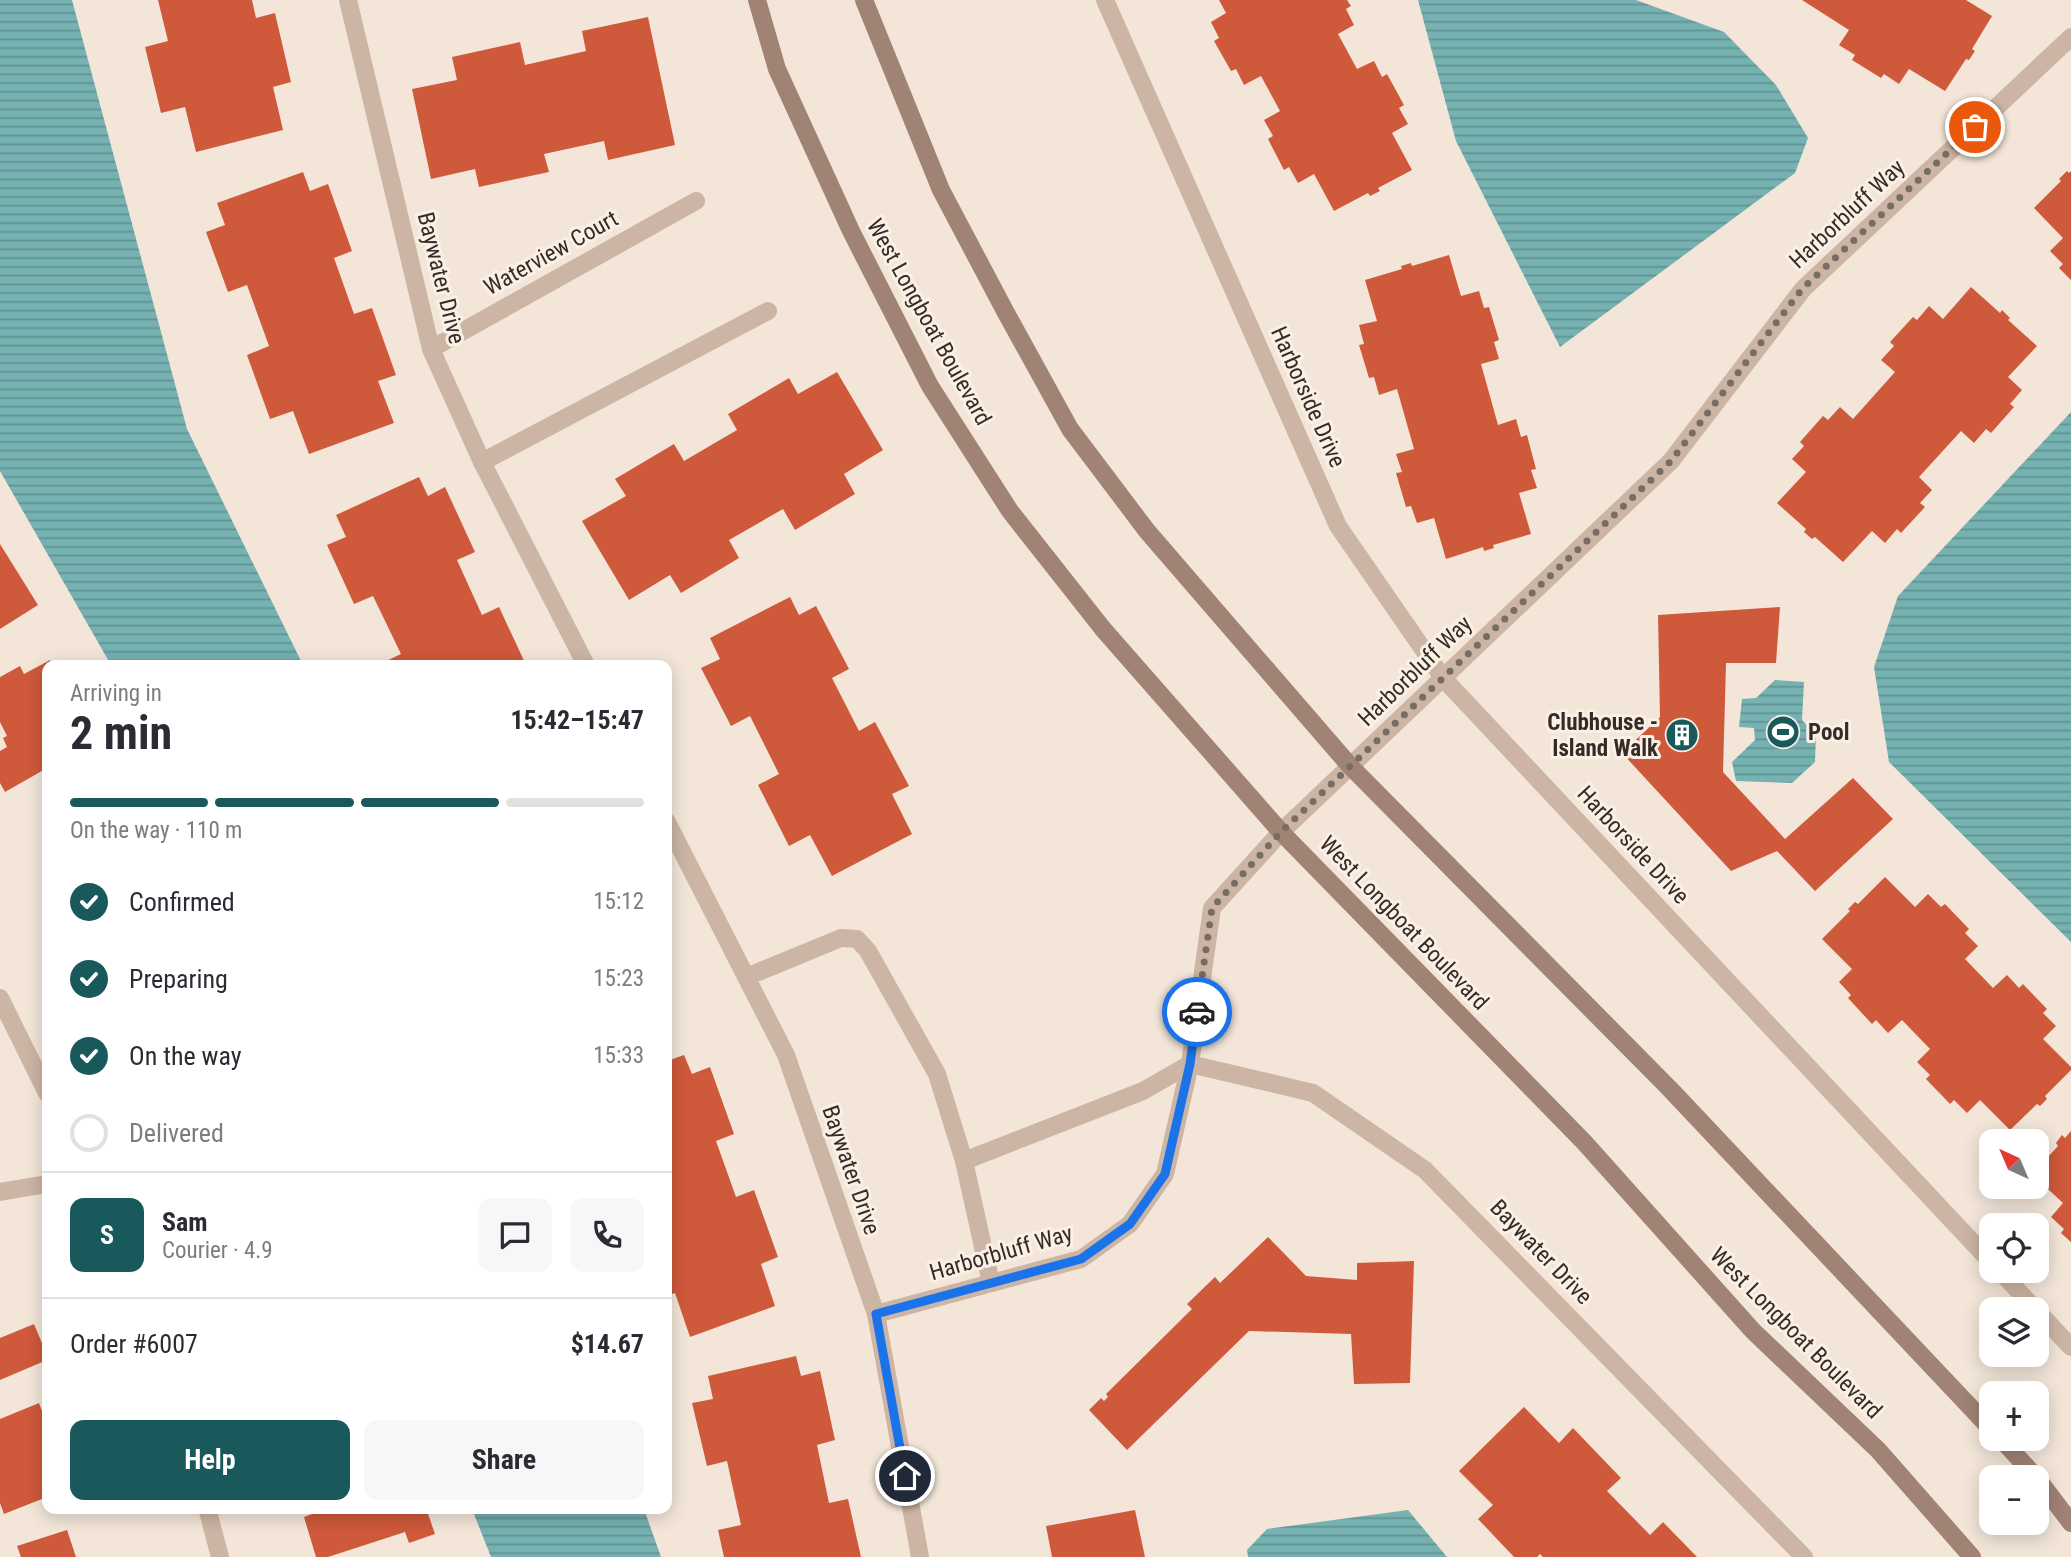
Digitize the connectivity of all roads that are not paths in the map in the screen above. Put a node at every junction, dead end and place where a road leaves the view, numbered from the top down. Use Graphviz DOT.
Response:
graph roads {
  1 [pos="348,0"];
  2 [pos="757,0"];
  3 [pos="864,0"];
  4 [pos="1105,0"];
  5 [pos="2071,37"];
  6 [pos="696,201"];
  7 [pos="768,311"];
  8 [pos="431,349"];
  9 [pos="482,462"];
  10 [pos="583,660"];
  11 [pos="1443,678"];
  12 [pos="1350,766"];
  13 [pos="672,832"];
  14 [pos="1281,832"];
  15 [pos="746,977"];
  16 [pos="0,998"];
  17 [pos="1190,1064"];
  18 [pos="42,1083"];
  19 [pos="964,1161"];
  20 [pos="42,1185"];
  21 [pos="0,1192"];
  22 [pos="1979,1249"];
  23 [pos="991,1283"];
  24 [pos="2011,1283"];
  25 [pos="2024,1297"];
  26 [pos="876,1314"];
  27 [pos="2049,1324"];
  28 [pos="2071,1348"];
  29 [pos="1979,1416"];
  30 [pos="2012,1451"];
  31 [pos="2024,1465"];
  32 [pos="2049,1495"];
  33 [pos="209,1514"];
  34 [pos="2071,1523"];
  35 [pos="220,1557"];
  36 [pos="920,1557"];
  37 [pos="1804,1557"];
  38 [pos="1972,1557"];
  1 -- 8 [label="street, Baywater Drive"];
  2 -- 14 [label="street, West Longboat Boulevard"];
  3 -- 12 [label="street"];
  4 -- 11 [label="street, Harborside Drive"];
  5 -- 11 [label="street, Harborbluff Way"];
  6 -- 8 [label="street, Waterview Court"];
  7 -- 9 [label="street"];
  8 -- 9 [label="street, Baywater Drive"];
  9 -- 10 [label="street, Baywater Drive"];
  11 -- 12 [label="street, Harborbluff Way"];
  11 -- 22 [label="street, Harborside Drive"];
  12 -- 14 [label="street, Harborbluff Way"];
  12 -- 29 [label="street"];
  13 -- 15 [label="street, Baywater Drive"];
  14 -- 17 [label="street, Harborbluff Way"];
  14 -- 38 [label="street, West Longboat Boulevard"];
  15 -- 19 [label="street"];
  15 -- 26 [label="street, Baywater Drive"];
  16 -- 18 [label="street"];
  17 -- 19 [label="street"];
  17 -- 23 [label="street, Harborbluff Way"];
  17 -- 37 [label="street, Baywater Drive"];
  19 -- 23 [label="street"];
  20 -- 21 [label="street"];
  23 -- 26 [label="street, Harborbluff Way"];
  24 -- 25 [label="street"];
  26 -- 36 [label="street, Baywater Drive"];
  27 -- 28 [label="street"];
  30 -- 31 [label="street"];
  32 -- 34 [label="street"];
  33 -- 35 [label="street"];
}
